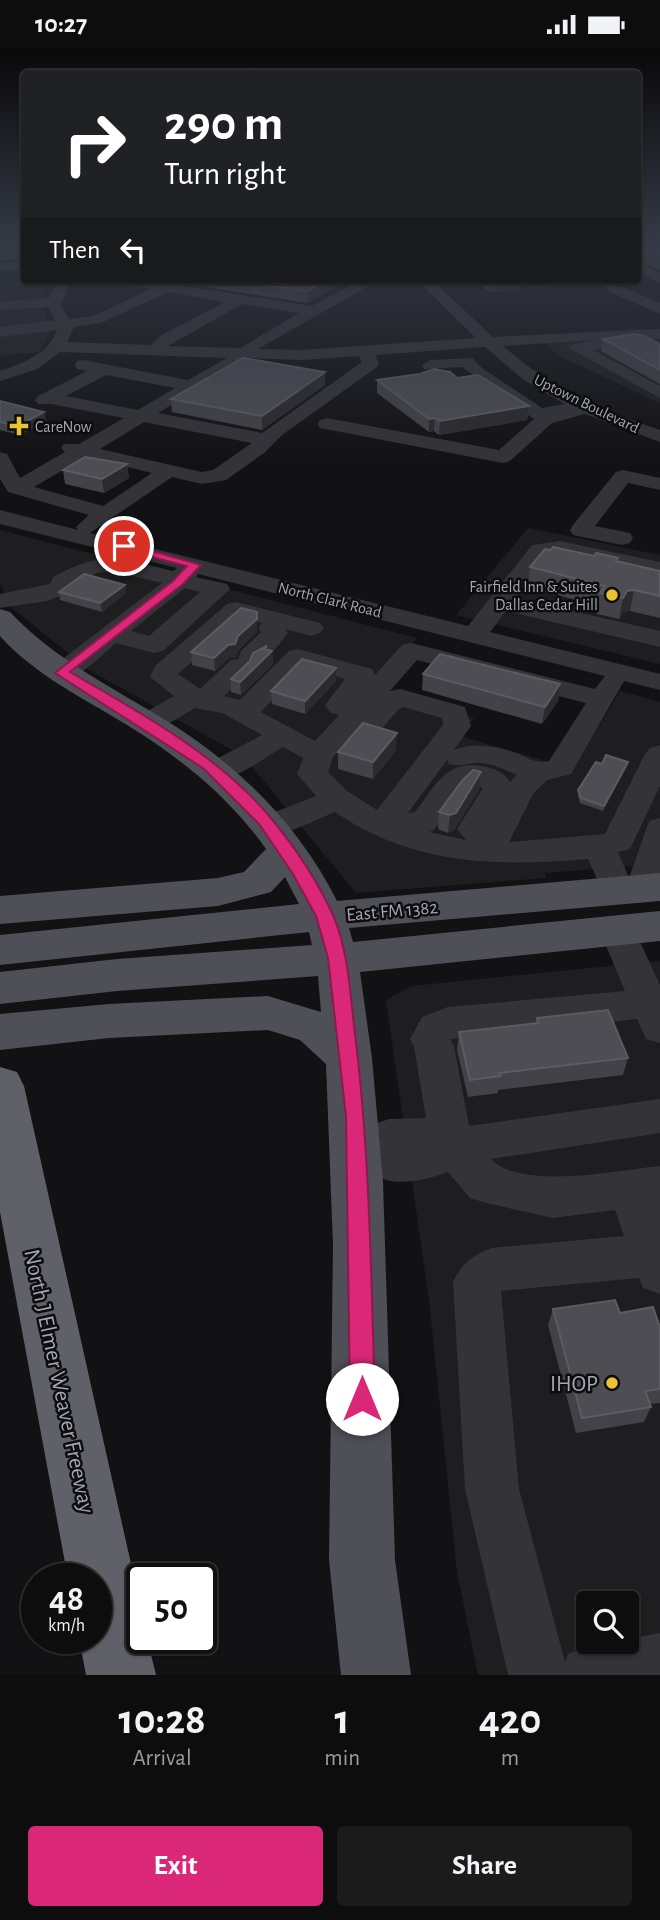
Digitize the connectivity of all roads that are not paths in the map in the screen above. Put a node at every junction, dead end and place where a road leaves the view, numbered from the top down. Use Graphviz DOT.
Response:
graph roads {
  1 [pos="59,314"];
  2 [pos="110,314"];
  3 [pos="215,314"];
  4 [pos="309,314"];
  5 [pos="461,314"];
  6 [pos="96,320"];
  7 [pos="504,323"];
  8 [pos="64,324"];
  9 [pos="0,332"];
  10 [pos="615,334"];
  11 [pos="660,334"];
  12 [pos="523,340"];
  13 [pos="493,343"];
  14 [pos="160,345"];
  15 [pos="252,348"];
  16 [pos="541,353"];
  17 [pos="368,357"];
  18 [pos="59,362"];
  19 [pos="392,366"];
  20 [pos="415,366"];
  21 [pos="104,369"];
  22 [pos="2,384"];
  23 [pos="190,386"];
  24 [pos="582,406"];
  25 [pos="348,408"];
  26 [pos="141,416"];
  27 [pos="542,416"];
  28 [pos="660,419"];
  29 [pos="79,428"];
  30 [pos="660,436"];
  31 [pos="266,439"];
  32 [pos="82,451"];
  33 [pos="28,457"];
  34 [pos="168,471"];
  35 [pos="7,472"];
  36 [pos="660,484"];
  37 [pos="105,513"];
  38 [pos="0,517"];
  39 [pos="76,534"];
  40 [pos="647,544"];
  41 [pos="660,569"];
  42 [pos="187,572"];
  43 [pos="0,601"];
  44 [pos="340,601"];
  45 [pos="500,602"];
  46 [pos="283,617"];
  47 [pos="0,618"];
  48 [pos="434,625"];
  49 [pos="312,628"];
  50 [pos="112,634"];
  51 [pos="474,635"];
  52 [pos="660,639"];
  53 [pos="411,651"];
  54 [pos="619,672"];
  55 [pos="62,673"];
  56 [pos="660,682"];
  57 [pos="603,699"];
  58 [pos="216,702"];
  59 [pos="356,713"];
  60 [pos="147,723"];
  61 [pos="282,736"];
  62 [pos="660,754"];
  63 [pos="216,772"];
  64 [pos="537,773"];
  65 [pos="326,779"];
  66 [pos="399,827"];
  67 [pos="660,828"];
  68 [pos="277,838"];
  69 [pos="491,845"];
  70 [pos="599,847"];
  71 [pos="634,899"];
  72 [pos="0,910"];
  73 [pos="324,916"];
  74 [pos="660,926"];
  75 [pos="0,950"];
  76 [pos="115,957"];
  77 [pos="337,958"];
  78 [pos="0,988"];
  79 [pos="656,1011"];
  80 [pos="0,1033"];
  81 [pos="349,1058"];
  82 [pos="0,1086"];
  83 [pos="660,1116"];
  84 [pos="452,1147"];
  85 [pos="366,1152"];
  86 [pos="645,1187"];
  87 [pos="657,1263"];
  88 [pos="660,1663"];
  89 [pos="121,1675"];
  90 [pos="376,1675"];
  91 [pos="538,1675"];
  92 [pos="589,1675"];
  1 -- 8 [label="street"];
  2 -- 6 [label="street"];
  3 -- 14 [label="street"];
  4 -- 15 [label="street"];
  5 -- 13 [label="street, Uptown Boulevard"];
  6 -- 8 [label="street"];
  6 -- 14 [label="street"];
  7 -- 12 [label="street, Uptown Boulevard"];
  8 -- 9 [label="street"];
  8 -- 18 [label="street"];
  10 -- 11 [label="street"];
  10 -- 12 [label="street"];
  10 -- 28 [label="street, Uptown Boulevard"];
  12 -- 13 [label="street"];
  12 -- 16 [label="street, Uptown Boulevard"];
  13 -- 17 [label="street"];
  13 -- 24 [label="street, Uptown Boulevard"];
  14 -- 15 [label="street"];
  14 -- 18 [label="street"];
  15 -- 17 [label="street"];
  15 -- 23 [label="street"];
  17 -- 19 [label="street"];
  17 -- 31 [label="street"];
  18 -- 21 [label="street"];
  18 -- 22 [label="street"];
  20 -- 27 [label="street"];
  21 -- 23 [label="street"];
  21 -- 26 [label="street"];
  23 -- 26 [label="street"];
  24 -- 27 [label="street"];
  24 -- 28 [label="street"];
  24 -- 30 [label="street, Uptown Boulevard"];
  25 -- 27 [label="street"];
  26 -- 31 [label="street"];
  26 -- 32 [label="street"];
  29 -- 32 [label="street"];
  31 -- 34 [label="street"];
  32 -- 34 [label="street"];
  32 -- 35 [label="street"];
  33 -- 35 [label="street"];
  34 -- 37 [label="street"];
  35 -- 37 [label="street"];
  36 -- 40 [label="street"];
  37 -- 39 [label="street"];
  38 -- 39 [label="street, North Clark Road"];
  39 -- 42 [label="street, North Clark Road"];
  41 -- 45 [label="street"];
  42 -- 43 [label="street"];
  42 -- 44 [label="street, North Clark Road"];
  42 -- 50 [label="street"];
  42 -- 50 [label="street"];
  44 -- 48 [label="street, North Clark Road"];
  44 -- 49 [label="street"];
  45 -- 51 [label="street"];
  45 -- 52 [label="street"];
  46 -- 49 [label="street"];
  46 -- 58 [label="street"];
  46 -- 58 [label="street"];
  47 -- 55 [label="main road"];
  48 -- 51 [label="street, North Clark Road"];
  48 -- 53 [label="street"];
  49 -- 58 [label="street"];
  50 -- 55 [label="street"];
  51 -- 54 [label="street, North Clark Road"];
  53 -- 57 [label="street"];
  53 -- 59 [label="street"];
  54 -- 56 [label="street, North Clark Road"];
  54 -- 57 [label="street"];
  55 -- 60 [label="main road"];
  57 -- 64 [label="street"];
  58 -- 59 [label="street"];
  58 -- 60 [label="street"];
  58 -- 61 [label="street"];
  59 -- 65 [label="street"];
  60 -- 63 [label="main road"];
  61 -- 63 [label="street"];
  61 -- 65 [label="street"];
  62 -- 70 [label="street"];
  63 -- 68 [label="main road"];
  64 -- 66 [label="street"];
  64 -- 69 [label="street"];
  65 -- 66 [label="street"];
  65 -- 66 [label="street"];
  65 -- 68 [label="street"];
  66 -- 69 [label="street"];
  66 -- 69 [label="street"];
  67 -- 71 [label="street"];
  68 -- 72 [label="main road"];
  68 -- 73 [label="main road"];
  69 -- 70 [label="street"];
  70 -- 71 [label="street"];
  71 -- 73 [label="main road, East FM 1382"];
  71 -- 74 [label="main road, East FM 1382"];
  71 -- 77 [label="main road, East FM 1382"];
  71 -- 79 [label="street"];
  73 -- 76 [label="main road, East FM 1382"];
  73 -- 77 [label="main road"];
  75 -- 76 [label="main road, East FM 1382"];
  76 -- 77 [label="main road, East FM 1382"];
  76 -- 78 [label="main road, East FM 1382"];
  77 -- 81 [label="main road"];
  79 -- 84 [label="street"];
  80 -- 81 [label="main road"];
  81 -- 85 [label="main road"];
  82 -- 89 [label="highway, North J Elmer Weaver Freeway"];
  83 -- 84 [label="street"];
  84 -- 85 [label="street"];
  84 -- 86 [label="street"];
  85 -- 90 [label="main road"];
  86 -- 87 [label="street"];
  87 -- 91 [label="street"];
  88 -- 92 [label="street"];
}
